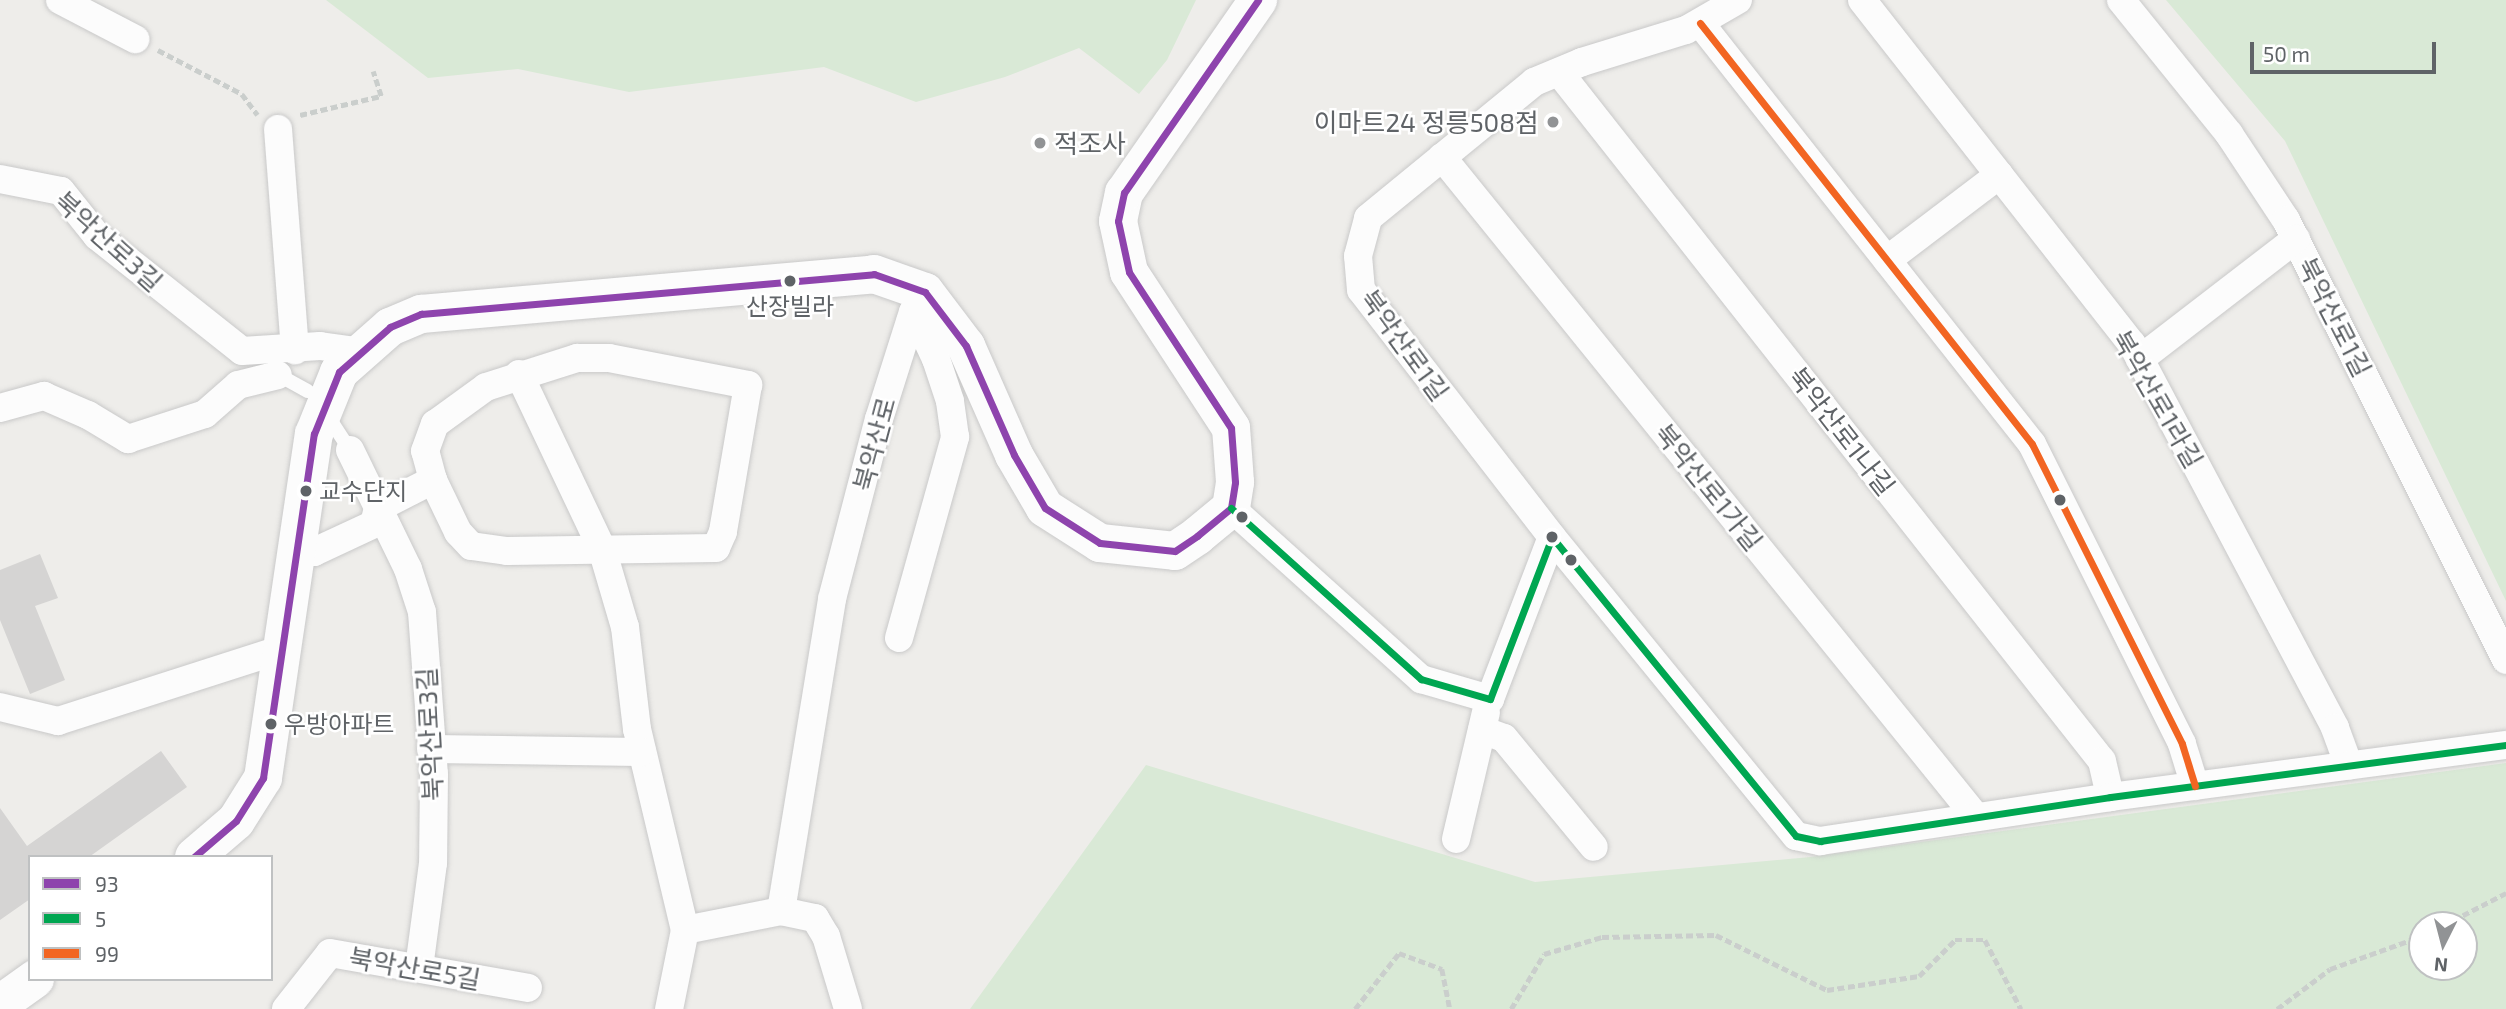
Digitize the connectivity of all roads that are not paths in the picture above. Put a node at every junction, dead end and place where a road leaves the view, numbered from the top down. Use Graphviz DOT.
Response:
graph roads {
  1 [pos="60,0"];
  2 [pos="1258,0"];
  3 [pos="1738,0"];
  4 [pos="1861,0"];
  5 [pos="2121,0"];
  6 [pos="1700,23"];
  7 [pos="135,39"];
  8 [pos="1559,72"];
  9 [pos="278,123"];
  10 [pos="1443,157"];
  11 [pos="1999,175"];
  12 [pos="0,179"];
  13 [pos="2296,239"];
  14 [pos="1887,260"];
  15 [pos="918,307"];
  16 [pos="295,350"];
  17 [pos="242,351"];
  18 [pos="362,352"];
  19 [pos="2140,359"];
  20 [pos="519,374"];
  21 [pos="278,375"];
  22 [pos="307,391"];
  23 [pos="0,408"];
  24 [pos="333,424"];
  25 [pos="350,450"];
  26 [pos="433,480"];
  27 [pos="1231,508"];
  28 [pos="378,509"];
  29 [pos="1552,537"];
  30 [pos="602,549"];
  31 [pos="298,551"];
  32 [pos="899,638"];
  33 [pos="285,648"];
  34 [pos="2506,660"];
  35 [pos="1489,699"];
  36 [pos="0,707"];
  37 [pos="1482,730"];
  38 [pos="2506,745"];
  39 [pos="431,749"];
  40 [pos="642,752"];
  41 [pos="2349,766"];
  42 [pos="2195,786"];
  43 [pos="2110,797"];
  44 [pos="1976,817"];
  45 [pos="1456,839"];
  46 [pos="1594,847"];
  47 [pos="196,855"];
  48 [pos="781,911"];
  49 [pos="685,930"];
  50 [pos="419,968"];
  51 [pos="32,981"];
  52 [pos="528,988"];
  53 [pos="0,1004"];
  54 [pos="286,1009"];
  55 [pos="669,1009"];
  56 [pos="848,1009"];
  1 -- 7 [label="street"];
  2 -- 27 [label="street"];
  3 -- 6 [label="street, 북악산로1길"];
  4 -- 11 [label="street, 북악산로1라길"];
  5 -- 13 [label="street, 북악산로1길"];
  6 -- 8 [label="street, 북악산로1길"];
  6 -- 14 [label="street"];
  8 -- 10 [label="street, 북악산로1길"];
  8 -- 43 [label="street, 북악산로1나길"];
  9 -- 16 [label="street"];
  10 -- 29 [label="street, 북악산로1길"];
  10 -- 44 [label="street, 북악산로1가길"];
  11 -- 14 [label="street"];
  11 -- 19 [label="street, 북악산로1라길"];
  12 -- 17 [label="street, 북악산로3길"];
  13 -- 19 [label="street"];
  13 -- 34 [label="street, 북악산로1길"];
  14 -- 42 [label="street"];
  15 -- 18 [label="street"];
  15 -- 27 [label="street"];
  15 -- 32 [label="street"];
  15 -- 48 [label="street, 북악산로"];
  16 -- 17 [label="street"];
  16 -- 18 [label="street"];
  17 -- 21 [label="lane, 북악산로3길"];
  18 -- 31 [label="street"];
  19 -- 41 [label="street, 북악산로1라길"];
  20 -- 26 [label="street"];
  20 -- 30 [label="street"];
  20 -- 30 [label="street"];
  21 -- 22 [label="lane, 북악산로3길"];
  21 -- 23 [label="street"];
  24 -- 25 [label="lane, 북악산로3길"];
  25 -- 28 [label="street, 북악산로3길"];
  26 -- 28 [label="street"];
  26 -- 30 [label="street"];
  27 -- 35 [label="street"];
  28 -- 31 [label="street"];
  28 -- 39 [label="street, 북악산로3길"];
  29 -- 35 [label="street"];
  29 -- 44 [label="street, 북악산로1길"];
  30 -- 40 [label="street"];
  31 -- 33 [label="street"];
  33 -- 36 [label="street"];
  33 -- 47 [label="street"];
  35 -- 37 [label="street"];
  37 -- 45 [label="street"];
  37 -- 46 [label="street"];
  38 -- 41 [label="street, 북악산로1길"];
  39 -- 40 [label="street"];
  39 -- 50 [label="street, 북악산로3길"];
  40 -- 49 [label="street"];
  41 -- 42 [label="street, 북악산로1길"];
  42 -- 43 [label="street, 북악산로1길"];
  43 -- 44 [label="street, 북악산로1길"];
  48 -- 49 [label="street"];
  48 -- 56 [label="street"];
  49 -- 55 [label="street"];
  50 -- 52 [label="street, 북악산로5길"];
  50 -- 54 [label="street, 북악산로5길"];
  51 -- 53 [label="street"];
}
